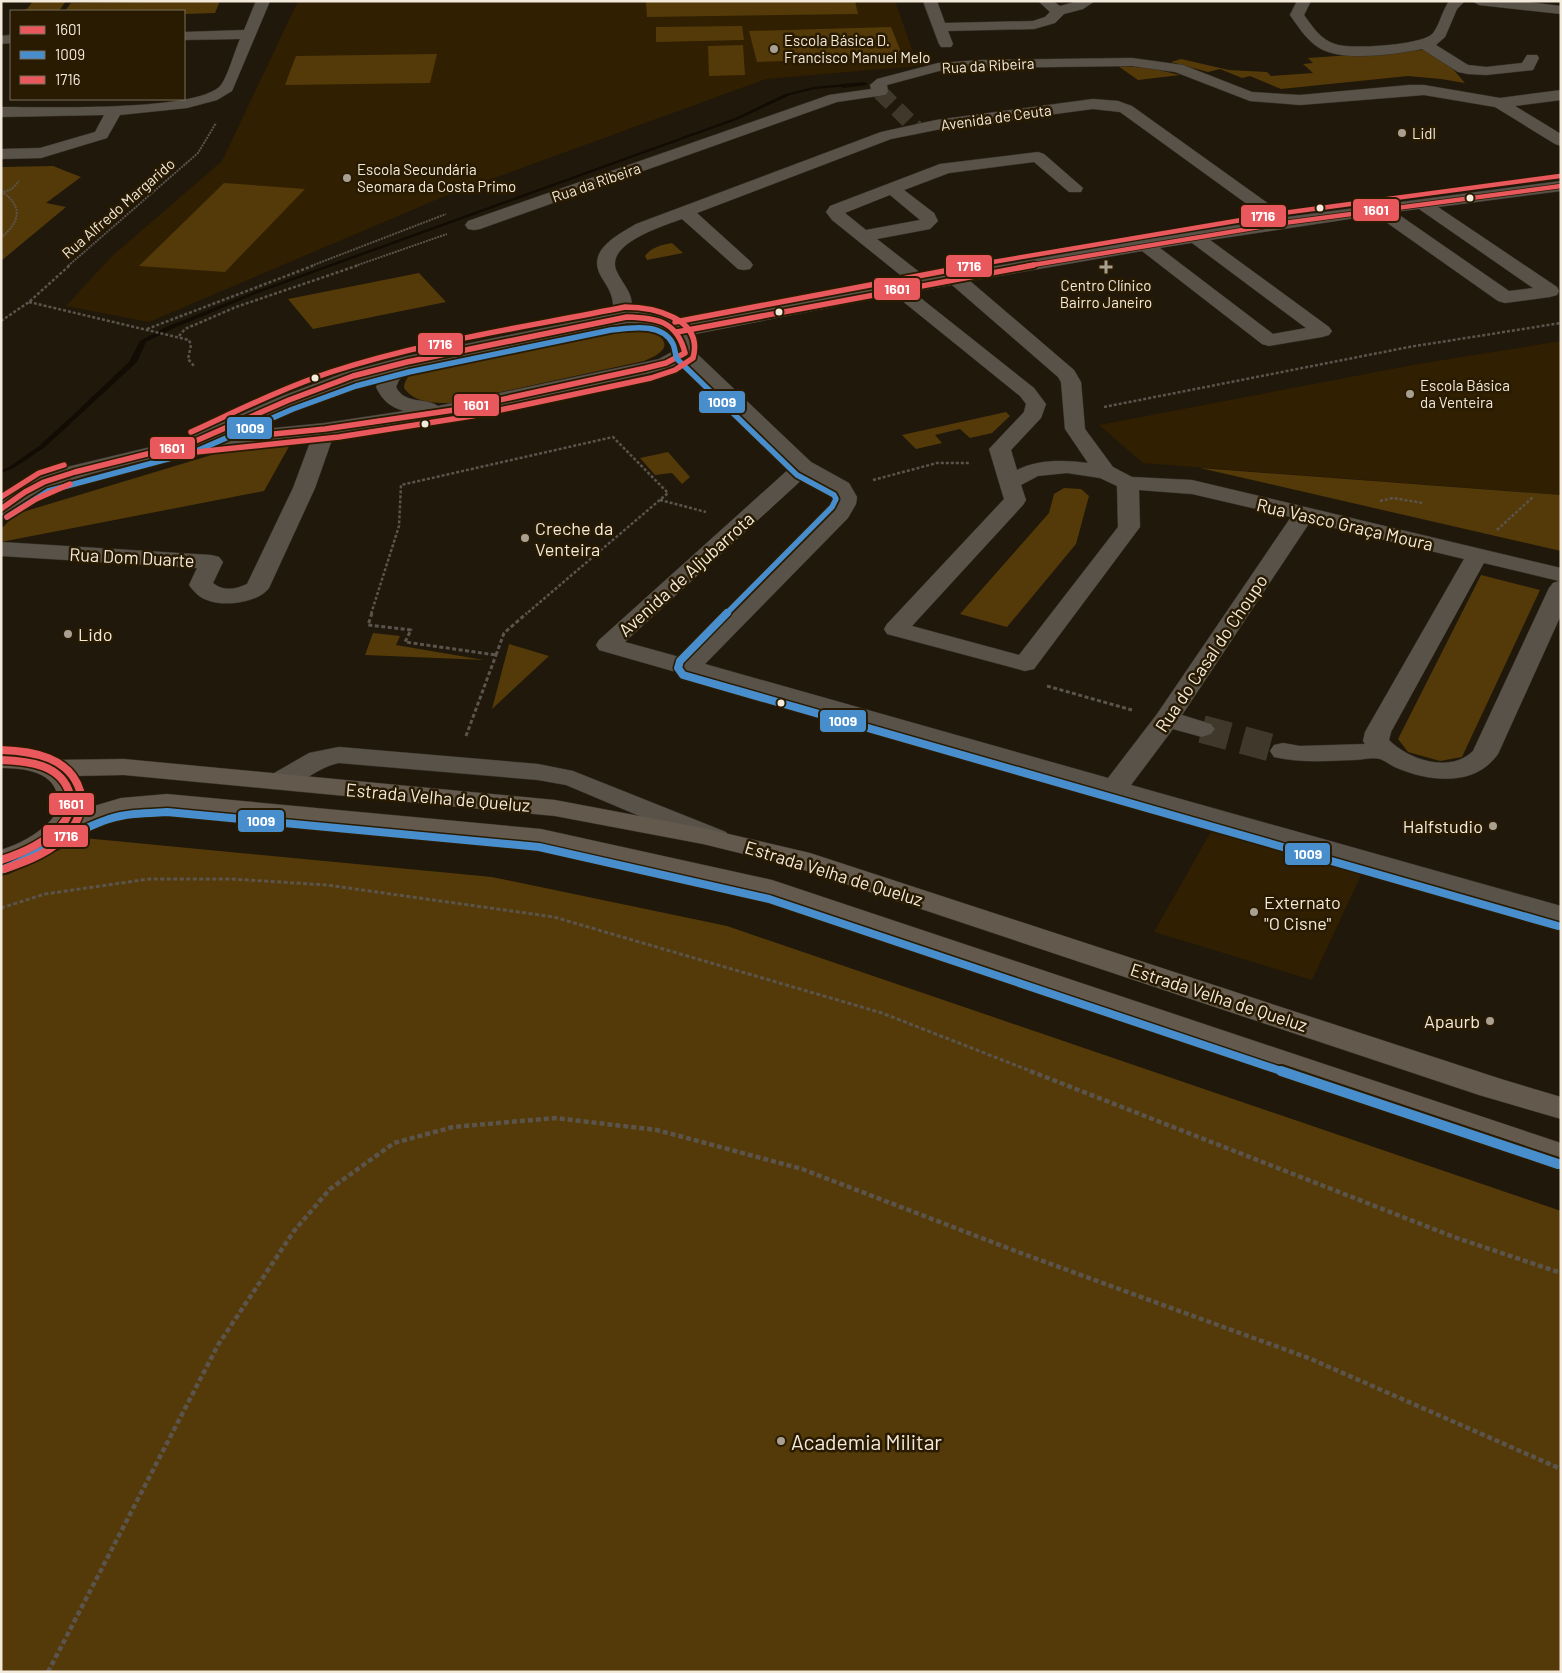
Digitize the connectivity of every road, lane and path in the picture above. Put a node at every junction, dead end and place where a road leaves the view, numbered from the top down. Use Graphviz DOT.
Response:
graph roads {
  1 [pos="264,1"];
  2 [pos="930,1"];
  3 [pos="1045,1"];
  4 [pos="1088,1"];
  5 [pos="1304,1"];
  6 [pos="1458,1"];
  7 [pos="1479,1"];
  8 [pos="1060,10"];
  9 [pos="1561,10"];
  10 [pos="940,27"];
  11 [pos="250,34"];
  12 [pos="185,36"];
  13 [pos="1425,44"];
  14 [pos="1532,58"];
  15 [pos="938,67"];
  16 [pos="217,95"];
  17 [pos="1561,95"];
  18 [pos="1500,102"];
  19 [pos="115,109"];
  20 [pos="1,112"];
  21 [pos="1561,141"];
  22 [pos="1,154"];
  23 [pos="1561,186"];
  24 [pos="1075,188"];
  25 [pos="892,189"];
  26 [pos="1,191"];
  27 [pos="1422,204"];
  28 [pos="1380,210"];
  29 [pos="685,212"];
  30 [pos="1284,223"];
  31 [pos="474,225"];
  32 [pos="862,236"];
  33 [pos="1195,237"];
  34 [pos="1,238"];
  35 [pos="1145,245"];
  36 [pos="744,265"];
  37 [pos="955,278"];
  38 [pos="923,284"];
  39 [pos="897,288"];
  40 [pos="29,302"];
  41 [pos="609,320"];
  42 [pos="1,321"];
  43 [pos="1561,323"];
  44 [pos="160,324"];
  45 [pos="147,330"];
  46 [pos="677,332"];
  47 [pos="179,336"];
  48 [pos="685,353"];
  49 [pos="407,362"];
  50 [pos="194,366"];
  51 [pos="1071,389"];
  52 [pos="1027,392"];
  53 [pos="1099,409"];
  54 [pos="454,410"];
  55 [pos="326,429"];
  56 [pos="191,443"];
  57 [pos="1004,462"];
  58 [pos="803,467"];
  59 [pos="1105,472"];
  60 [pos="1010,482"];
  61 [pos="1128,483"];
  62 [pos="1533,497"];
  63 [pos="660,500"];
  64 [pos="840,500"];
  65 [pos="1423,503"];
  66 [pos="1376,506"];
  67 [pos="1,509"];
  68 [pos="1304,514"];
  69 [pos="742,522"];
  70 [pos="1494,532"];
  71 [pos="1,549"];
  72 [pos="1477,555"];
  73 [pos="1561,575"];
  74 [pos="1561,588"];
  75 [pos="496,655"];
  76 [pos="1025,664"];
  77 [pos="688,667"];
  78 [pos="1167,720"];
  79 [pos="1202,729"];
  80 [pos="1283,751"];
  81 [pos="1384,751"];
  82 [pos="1,760"];
  83 [pos="455,765"];
  84 [pos="50,768"];
  85 [pos="278,782"];
  86 [pos="1114,789"];
  87 [pos="45,840"];
  88 [pos="722,841"];
  89 [pos="1,860"];
  90 [pos="1,908"];
  91 [pos="1561,916"];
  92 [pos="1561,1108"];
  93 [pos="1561,1155"];
  94 [pos="1561,1273"];
  95 [pos="1561,1469"];
  96 [pos="48,1672"];
  1 -- 11 [label="street"];
  2 -- 10 [label="street"];
  3 -- 8 [label="street"];
  4 -- 8 [label="street"];
  5 -- 13 [label="street"];
  6 -- 13 [label="street"];
  7 -- 9 [label="street"];
  8 -- 10 [label="street"];
  10 -- 15 [label="street"];
  11 -- 12 [label="street"];
  11 -- 16 [label="street"];
  13 -- 14 [label="street"];
  15 -- 18 [label="street, Rua da Ribeira"];
  15 -- 31 [label="street, Rua da Ribeira"];
  16 -- 19 [label="street"];
  16 -- 40 [label="path, Rua Alfredo Margarido"];
  17 -- 18 [label="street"];
  18 -- 21 [label="street"];
  19 -- 20 [label="street"];
  19 -- 22 [label="street"];
  23 -- 27 [label="street"];
  24 -- 25 [label="street"];
  25 -- 32 [label="street"];
  25 -- 32 [label="street"];
  26 -- 34 [label="path"];
  27 -- 28 [label="street"];
  27 -- 28 [label="street"];
  28 -- 30 [label="street"];
  29 -- 30 [label="street, Avenida de Ceuta"];
  29 -- 36 [label="street"];
  29 -- 41 [label="street, Avenida de Ceuta"];
  30 -- 33 [label="street"];
  31 -- 47 [label="path"];
  32 -- 38 [label="street"];
  33 -- 35 [label="street"];
  33 -- 35 [label="street"];
  35 -- 37 [label="street"];
  37 -- 38 [label="street"];
  37 -- 51 [label="street"];
  38 -- 39 [label="street"];
  39 -- 46 [label="street"];
  39 -- 52 [label="street"];
  40 -- 42 [label="path, Rua Alfredo Margarido"];
  40 -- 45 [label="path"];
  41 -- 46 [label="street"];
  41 -- 49 [label="street"];
  43 -- 53 [label="path"];
  44 -- 45 [label="path"];
  45 -- 47 [label="path"];
  46 -- 48 [label="street"];
  47 -- 50 [label="path"];
  48 -- 54 [label="street"];
  48 -- 58 [label="street"];
  49 -- 54 [label="street"];
  49 -- 56 [label="street"];
  51 -- 52 [label="street"];
  51 -- 59 [label="street"];
  52 -- 57 [label="street"];
  54 -- 55 [label="street"];
  55 -- 56 [label="street"];
  55 -- 71 [label="street, Rua Dom Duarte"];
  56 -- 67 [label="street"];
  57 -- 60 [label="street"];
  57 -- 64 [label="path"];
  58 -- 64 [label="street"];
  58 -- 69 [label="street, Avenida de Aljubarrota"];
  59 -- 60 [label="street"];
  59 -- 61 [label="street"];
  60 -- 76 [label="street"];
  61 -- 68 [label="street, Rua Vasco Graça Moura"];
  61 -- 76 [label="street"];
  62 -- 70 [label="path"];
  63 -- 69 [label="path"];
  63 -- 75 [label="path"];
  63 -- 75 [label="path"];
  64 -- 77 [label="street"];
  65 -- 66 [label="path"];
  68 -- 72 [label="street, Rua Vasco Graça Moura"];
  68 -- 78 [label="street, Rua do Casal do Choupo"];
  69 -- 77 [label="street, Avenida de Aljubarrota"];
  72 -- 73 [label="street, Rua Vasco Graça Moura"];
  72 -- 81 [label="street"];
  74 -- 81 [label="street"];
  75 -- 83 [label="path"];
  76 -- 78 [label="path"];
  77 -- 86 [label="street, Avenida de Aljubarrota"];
  78 -- 79 [label="street"];
  78 -- 86 [label="street, Rua do Casal do Choupo"];
  80 -- 81 [label="street"];
  82 -- 84 [label="main road"];
  83 -- 85 [label="street"];
  83 -- 88 [label="street"];
  84 -- 85 [label="main road, Estrada Velha de Queluz"];
  84 -- 87 [label="main road"];
  85 -- 88 [label="main road, Estrada Velha de Queluz"];
  86 -- 91 [label="street, Avenida de Aljubarrota"];
  87 -- 89 [label="main road"];
  87 -- 93 [label="main road, Estrada Velha de Queluz"];
  88 -- 92 [label="main road, Estrada Velha de Queluz"];
  90 -- 94 [label="path"];
  95 -- 96 [label="path"];
}
